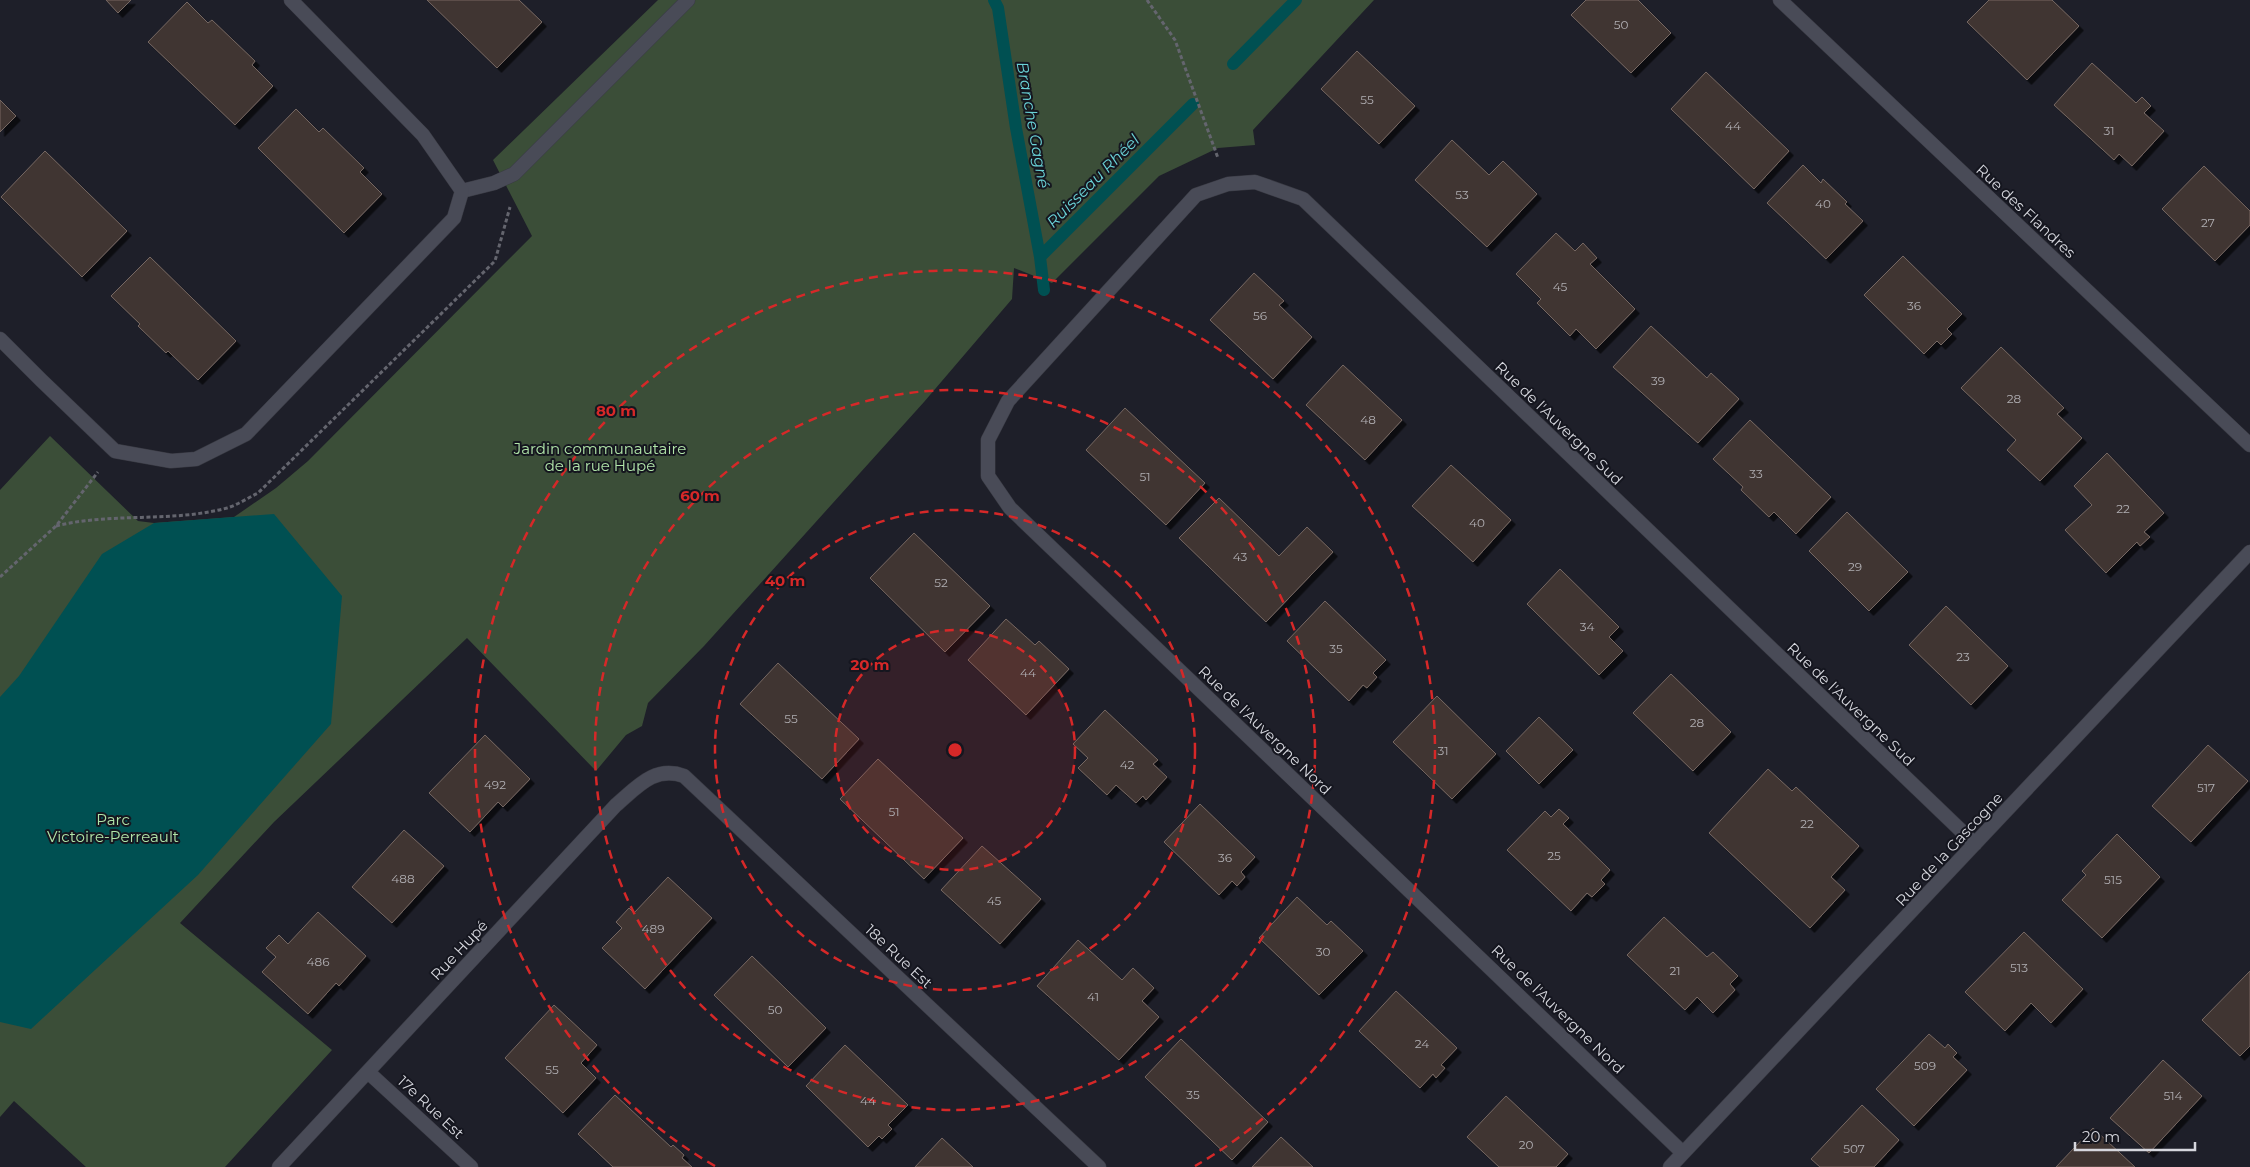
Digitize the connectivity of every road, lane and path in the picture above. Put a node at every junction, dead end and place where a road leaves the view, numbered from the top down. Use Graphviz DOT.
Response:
graph roads {
  1 [pos="291,0"];
  2 [pos="688,0"];
  3 [pos="1147,0"];
  4 [pos="1780,0"];
  5 [pos="514,174"];
  6 [pos="1228,184"];
  7 [pos="462,190"];
  8 [pos="1100,298"];
  9 [pos="0,339"];
  10 [pos="2250,445"];
  11 [pos="116,451"];
  12 [pos="56,526"];
  13 [pos="2250,552"];
  14 [pos="0,577"];
  15 [pos="674,772"];
  16 [pos="1976,844"];
  17 [pos="368,1072"];
  18 [pos="1683,1154"];
  19 [pos="279,1167"];
  20 [pos="471,1167"];
  21 [pos="1099,1167"];
  22 [pos="1670,1167"];
  1 -- 7 [label="street"];
  2 -- 5 [label="street"];
  3 -- 6 [label="path"];
  4 -- 10 [label="street, Rue des Flandres"];
  5 -- 7 [label="street"];
  5 -- 12 [label="path"];
  6 -- 8 [label="street, Rue de l'Auvergne Sud"];
  6 -- 16 [label="street, Rue de l'Auvergne Sud"];
  7 -- 11 [label="street"];
  8 -- 18 [label="street, Rue de l'Auvergne Nord"];
  9 -- 11 [label="street"];
  11 -- 12 [label="path"];
  12 -- 14 [label="path"];
  13 -- 16 [label="street, Rue de la Gascogne"];
  15 -- 17 [label="street, Rue Hupé"];
  15 -- 21 [label="street, 18e Rue Est"];
  16 -- 18 [label="street, Rue de la Gascogne"];
  17 -- 19 [label="street, Rue Hupé"];
  17 -- 20 [label="street, 17e Rue Est"];
  18 -- 22 [label="street, Rue de la Gascogne"];
}
